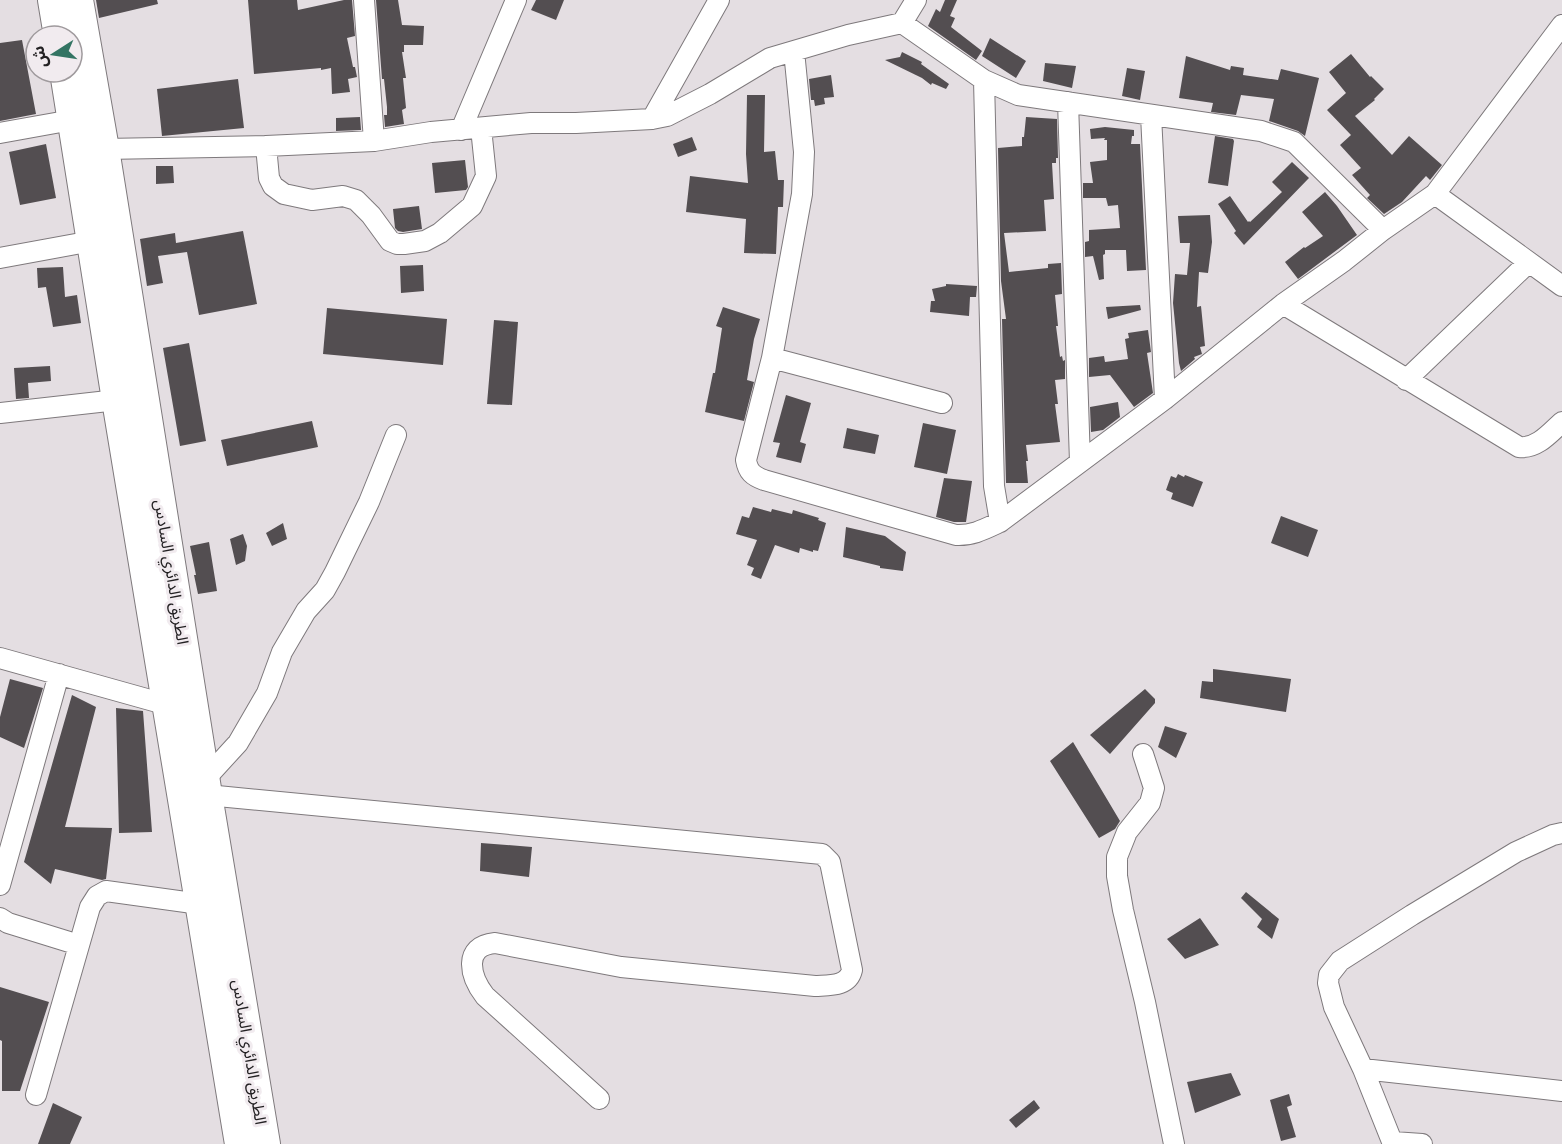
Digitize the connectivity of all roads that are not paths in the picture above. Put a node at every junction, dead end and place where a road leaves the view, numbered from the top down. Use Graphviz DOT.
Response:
graph roads {
  1 [pos="53,0"];
  2 [pos="78,0"];
  3 [pos="364,0"];
  4 [pos="516,0"];
  5 [pos="719,0"];
  6 [pos="916,0"];
  7 [pos="902,23"];
  8 [pos="57,24"];
  9 [pos="1562,25"];
  10 [pos="794,51"];
  11 [pos="984,80"];
  12 [pos="66,84"];
  13 [pos="1068,102"];
  14 [pos="1151,115"];
  15 [pos="652,119"];
  16 [pos="72,120"];
  17 [pos="481,128"];
  18 [pos="461,130"];
  19 [pos="0,133"];
  20 [pos="374,141"];
  21 [pos="266,146"];
  22 [pos="91,151"];
  23 [pos="1436,194"];
  24 [pos="1383,230"];
  25 [pos="92,241"];
  26 [pos="0,258"];
  27 [pos="1529,262"];
  28 [pos="1562,285"];
  29 [pos="1283,304"];
  30 [pos="772,358"];
  31 [pos="1406,380"];
  32 [pos="1165,399"];
  33 [pos="117,400"];
  34 [pos="942,403"];
  35 [pos="0,412"];
  36 [pos="1562,422"];
  37 [pos="396,435"];
  38 [pos="1080,462"];
  39 [pos="1000,522"];
  40 [pos="0,658"];
  41 [pos="59,674"];
  42 [pos="168,705"];
  43 [pos="1143,754"];
  44 [pos="206,786"];
  45 [pos="1562,833"];
  46 [pos="0,885"];
  47 [pos="200,904"];
  48 [pos="0,918"];
  49 [pos="79,945"];
  50 [pos="1363,1069"];
  51 [pos="1562,1091"];
  52 [pos="36,1095"];
  53 [pos="599,1099"];
  54 [pos="1393,1143"];
  55 [pos="240,1144"];
  56 [pos="265,1144"];
  57 [pos="1174,1144"];
  58 [pos="1422,1144"];
  1 -- 8 [label="highway"];
  2 -- 22 [label="highway, الطريق الدائري السادس"];
  3 -- 20 [label="street"];
  4 -- 18 [label="street"];
  5 -- 15 [label="street"];
  6 -- 7 [label="street"];
  7 -- 10 [label="street"];
  7 -- 11 [label="street"];
  9 -- 23 [label="street"];
  10 -- 15 [label="street"];
  10 -- 30 [label="street"];
  11 -- 13 [label="street"];
  11 -- 39 [label="street"];
  12 -- 16 [label="highway, الطريق الدائري السادس"];
  13 -- 14 [label="street"];
  13 -- 38 [label="street"];
  14 -- 24 [label="street"];
  14 -- 32 [label="street"];
  15 -- 17 [label="street"];
  16 -- 19 [label="street"];
  16 -- 22 [label="highway, الطريق الدائري السادس"];
  17 -- 18 [label="street"];
  17 -- 21 [label="street"];
  18 -- 20 [label="street"];
  20 -- 21 [label="street"];
  21 -- 22 [label="street"];
  22 -- 25 [label="highway, الطريق الدائري السادس"];
  22 -- 44 [label="highway, الطريق الدائري السادس"];
  23 -- 24 [label="street"];
  23 -- 27 [label="street"];
  24 -- 29 [label="street"];
  25 -- 26 [label="street"];
  25 -- 33 [label="highway, الطريق الدائري السادس"];
  27 -- 28 [label="street"];
  27 -- 31 [label="street"];
  29 -- 31 [label="street"];
  29 -- 32 [label="street"];
  30 -- 34 [label="street"];
  30 -- 39 [label="street"];
  31 -- 36 [label="street"];
  32 -- 38 [label="street"];
  33 -- 35 [label="street"];
  33 -- 42 [label="highway, الطريق الدائري السادس"];
  37 -- 44 [label="street"];
  38 -- 39 [label="street"];
  40 -- 41 [label="street"];
  41 -- 42 [label="street"];
  41 -- 46 [label="street"];
  42 -- 47 [label="highway, الطريق الدائري السادس"];
  43 -- 57 [label="street"];
  44 -- 53 [label="street"];
  44 -- 56 [label="highway, الطريق الدائري السادس"];
  45 -- 50 [label="street"];
  47 -- 49 [label="street"];
  47 -- 55 [label="highway, الطريق الدائري السادس"];
  48 -- 49 [label="street"];
  49 -- 52 [label="street"];
  50 -- 51 [label="street"];
  50 -- 54 [label="street"];
  54 -- 58 [label="street"];
}
